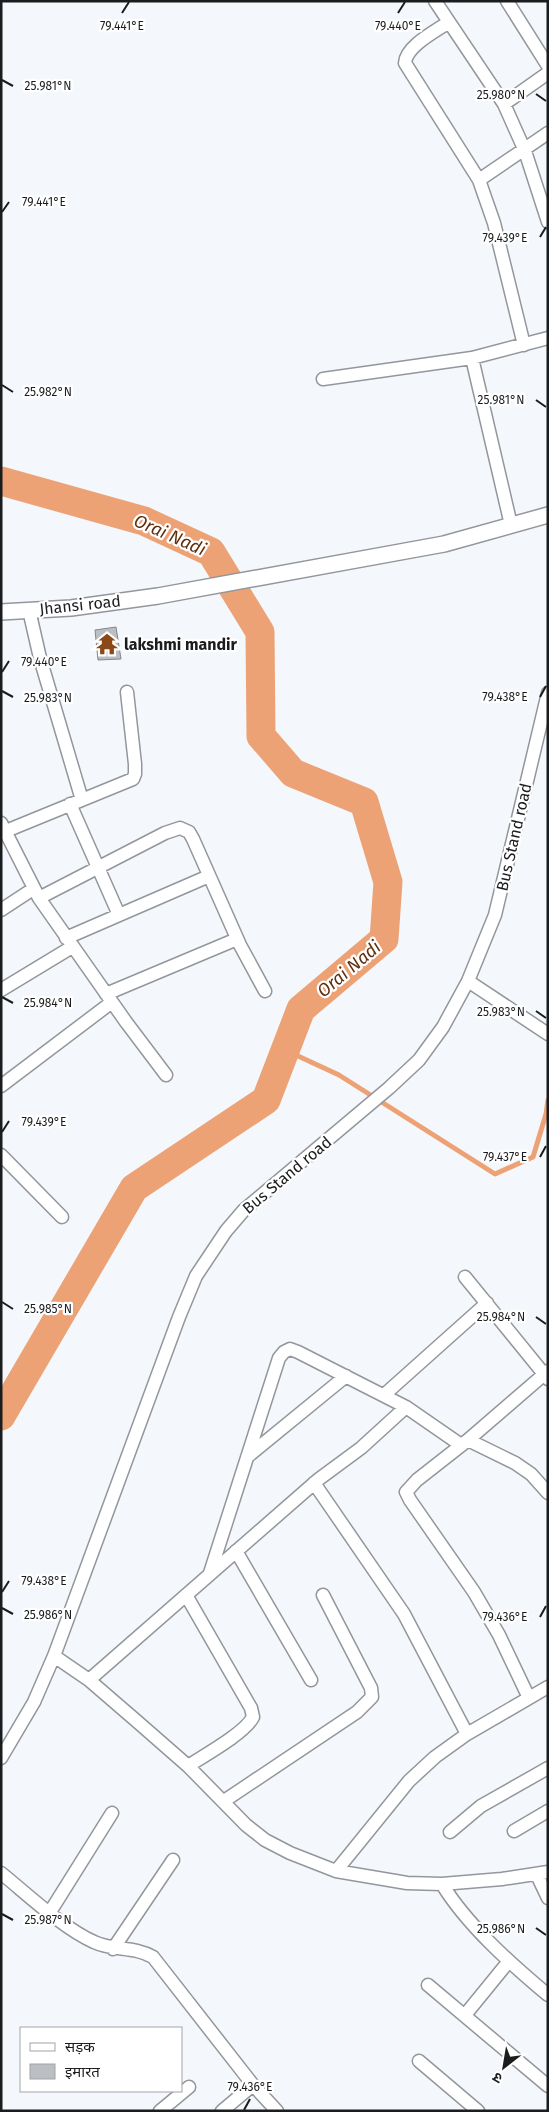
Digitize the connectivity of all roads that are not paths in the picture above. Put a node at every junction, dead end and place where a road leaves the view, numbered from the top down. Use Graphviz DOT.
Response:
graph roads {
  1 [pos="435,1"];
  2 [pos="507,1"];
  3 [pos="449,22"];
  4 [pos="548,66"];
  5 [pos="548,73"];
  6 [pos="504,104"];
  7 [pos="548,133"];
  8 [pos="525,150"];
  9 [pos="479,180"];
  10 [pos="548,222"];
  11 [pos="548,338"];
  12 [pos="524,345"];
  13 [pos="472,358"];
  14 [pos="323,379"];
  15 [pos="548,515"];
  16 [pos="511,525"];
  17 [pos="30,610"];
  18 [pos="1,612"];
  19 [pos="127,692"];
  20 [pos="547,701"];
  21 [pos="82,800"];
  22 [pos="70,804"];
  23 [pos="3,829"];
  24 [pos="98,867"];
  25 [pos="209,876"];
  26 [pos="36,893"];
  27 [pos="1,910"];
  28 [pos="119,915"];
  29 [pos="238,940"];
  30 [pos="69,943"];
  31 [pos="468,981"];
  32 [pos="1,990"];
  33 [pos="265,991"];
  34 [pos="109,998"];
  35 [pos="548,1034"];
  36 [pos="166,1075"];
  37 [pos="1,1086"];
  38 [pos="3,1159"];
  39 [pos="62,1217"];
  40 [pos="465,1277"];
  41 [pos="487,1303"];
  42 [pos="546,1375"];
  43 [pos="346,1376"];
  44 [pos="384,1395"];
  45 [pos="406,1407"];
  46 [pos="465,1442"];
  47 [pos="247,1457"];
  48 [pos="314,1483"];
  49 [pos="548,1493"];
  50 [pos="236,1552"];
  51 [pos="210,1574"];
  52 [pos="186,1595"];
  53 [pos="323,1595"];
  54 [pos="54,1656"];
  55 [pos="89,1680"];
  56 [pos="311,1680"];
  57 [pos="548,1688"];
  58 [pos="529,1698"];
  59 [pos="467,1734"];
  60 [pos="1,1758"];
  61 [pos="188,1766"];
  62 [pos="548,1768"];
  63 [pos="224,1801"];
  64 [pos="548,1811"];
  65 [pos="112,1813"];
  66 [pos="514,1830"];
  67 [pos="450,1832"];
  68 [pos="173,1860"];
  69 [pos="336,1871"];
  70 [pos="1,1873"];
  71 [pos="542,1873"];
  72 [pos="442,1884"];
  73 [pos="548,1898"];
  74 [pos="50,1912"];
  75 [pos="113,1949"];
  76 [pos="509,1961"];
  77 [pos="428,1985"];
  78 [pos="548,1995"];
  79 [pos="464,2015"];
  80 [pos="419,2061"];
  81 [pos="253,2085"];
  82 [pos="548,2086"];
  83 [pos="189,2087"];
  84 [pos="160,2111"];
  85 [pos="222,2111"];
  86 [pos="277,2111"];
  87 [pos="478,2111"];
  1 -- 3 [label="street"];
  2 -- 4 [label="street"];
  3 -- 6 [label="street"];
  3 -- 9 [label="street"];
  5 -- 6 [label="street"];
  6 -- 8 [label="street"];
  7 -- 8 [label="street"];
  8 -- 9 [label="street"];
  8 -- 10 [label="street"];
  9 -- 12 [label="street"];
  11 -- 12 [label="street"];
  12 -- 13 [label="street"];
  13 -- 14 [label="street"];
  13 -- 16 [label="street"];
  15 -- 16 [label="street, Jhansi road"];
  16 -- 17 [label="street, Jhansi road"];
  17 -- 18 [label="street, Jhansi road"];
  17 -- 21 [label="street"];
  19 -- 21 [label="street"];
  20 -- 31 [label="street, Bus Stand road"];
  21 -- 22 [label="street"];
  22 -- 23 [label="street"];
  22 -- 24 [label="street"];
  23 -- 26 [label="street"];
  24 -- 25 [label="street"];
  24 -- 26 [label="street"];
  24 -- 28 [label="street"];
  25 -- 28 [label="street"];
  25 -- 29 [label="street"];
  26 -- 27 [label="street"];
  26 -- 30 [label="street"];
  28 -- 30 [label="street"];
  29 -- 33 [label="street"];
  29 -- 34 [label="street"];
  30 -- 32 [label="street"];
  30 -- 34 [label="street"];
  31 -- 35 [label="street"];
  31 -- 54 [label="street, Bus Stand road"];
  34 -- 36 [label="street"];
  34 -- 37 [label="street"];
  38 -- 39 [label="street"];
  40 -- 41 [label="street"];
  41 -- 42 [label="street"];
  41 -- 44 [label="street"];
  42 -- 46 [label="street"];
  43 -- 44 [label="street"];
  43 -- 47 [label="street"];
  43 -- 47 [label="street"];
  44 -- 45 [label="street"];
  45 -- 46 [label="street"];
  45 -- 48 [label="street"];
  46 -- 49 [label="street"];
  46 -- 58 [label="street"];
  47 -- 51 [label="street"];
  48 -- 50 [label="street"];
  48 -- 59 [label="street"];
  50 -- 51 [label="street"];
  50 -- 56 [label="street"];
  51 -- 52 [label="street"];
  52 -- 55 [label="street"];
  52 -- 61 [label="street"];
  53 -- 63 [label="street"];
  54 -- 55 [label="street"];
  54 -- 60 [label="street, Bus Stand road"];
  55 -- 61 [label="street"];
  57 -- 58 [label="street"];
  58 -- 59 [label="street"];
  59 -- 69 [label="street"];
  61 -- 63 [label="street"];
  62 -- 67 [label="street"];
  63 -- 69 [label="street"];
  64 -- 66 [label="street"];
  65 -- 74 [label="street"];
  68 -- 75 [label="street"];
  69 -- 72 [label="street"];
  70 -- 74 [label="street"];
  71 -- 72 [label="street"];
  71 -- 73 [label="street"];
  72 -- 76 [label="street"];
  74 -- 75 [label="street"];
  75 -- 81 [label="street"];
  76 -- 78 [label="street"];
  76 -- 79 [label="street"];
  77 -- 79 [label="street"];
  79 -- 82 [label="street"];
  80 -- 87 [label="street"];
  81 -- 85 [label="street"];
  81 -- 86 [label="street"];
  83 -- 84 [label="street"];
}
